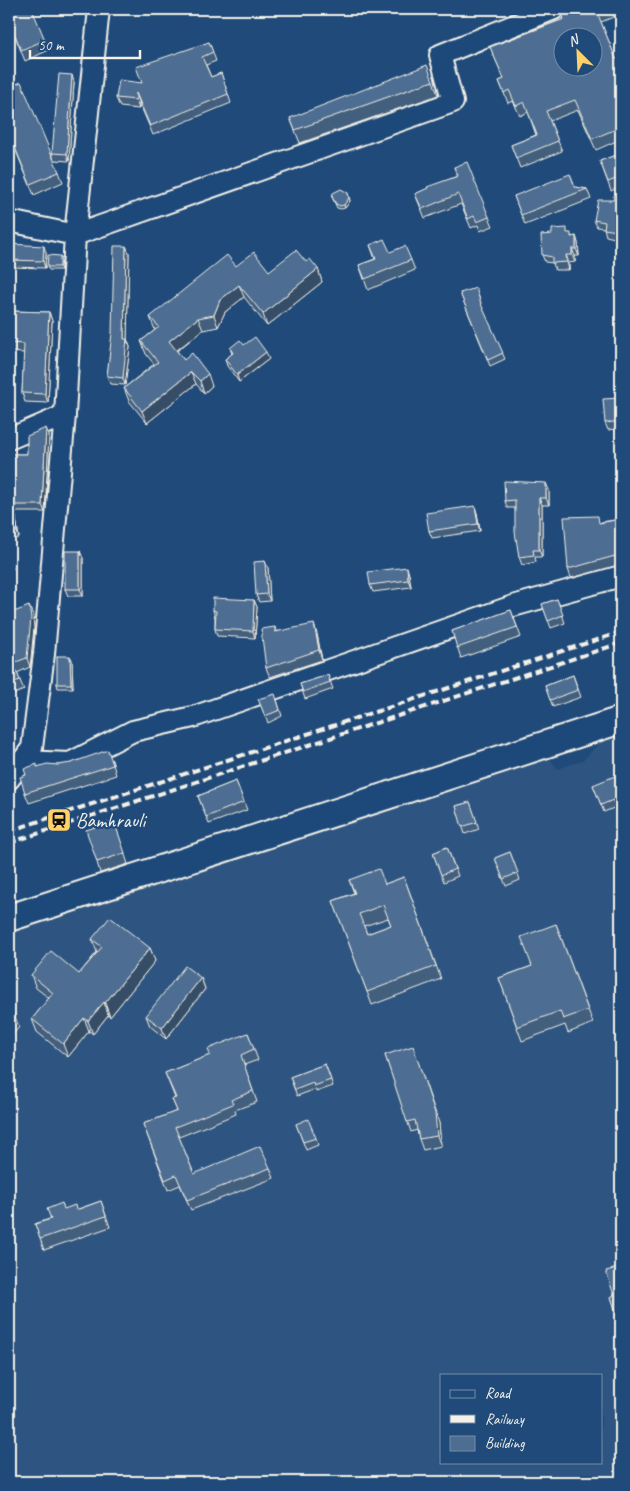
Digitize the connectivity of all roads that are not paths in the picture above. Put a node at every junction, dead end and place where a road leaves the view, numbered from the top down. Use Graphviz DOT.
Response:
graph roads {
  1 [pos="99,9"];
  2 [pos="554,9"];
  3 [pos="9,221"];
  4 [pos="75,235"];
  5 [pos="65,415"];
  6 [pos="9,439"];
  7 [pos="621,576"];
  8 [pos="621,720"];
  9 [pos="22,761"];
  10 [pos="9,779"];
  11 [pos="9,918"];
  1 -- 4 [label="street"];
  2 -- 4 [label="street"];
  3 -- 4 [label="street"];
  4 -- 5 [label="street"];
  5 -- 6 [label="street"];
  5 -- 9 [label="street"];
  7 -- 9 [label="street"];
  8 -- 11 [label="main road"];
  9 -- 10 [label="street"];
}
